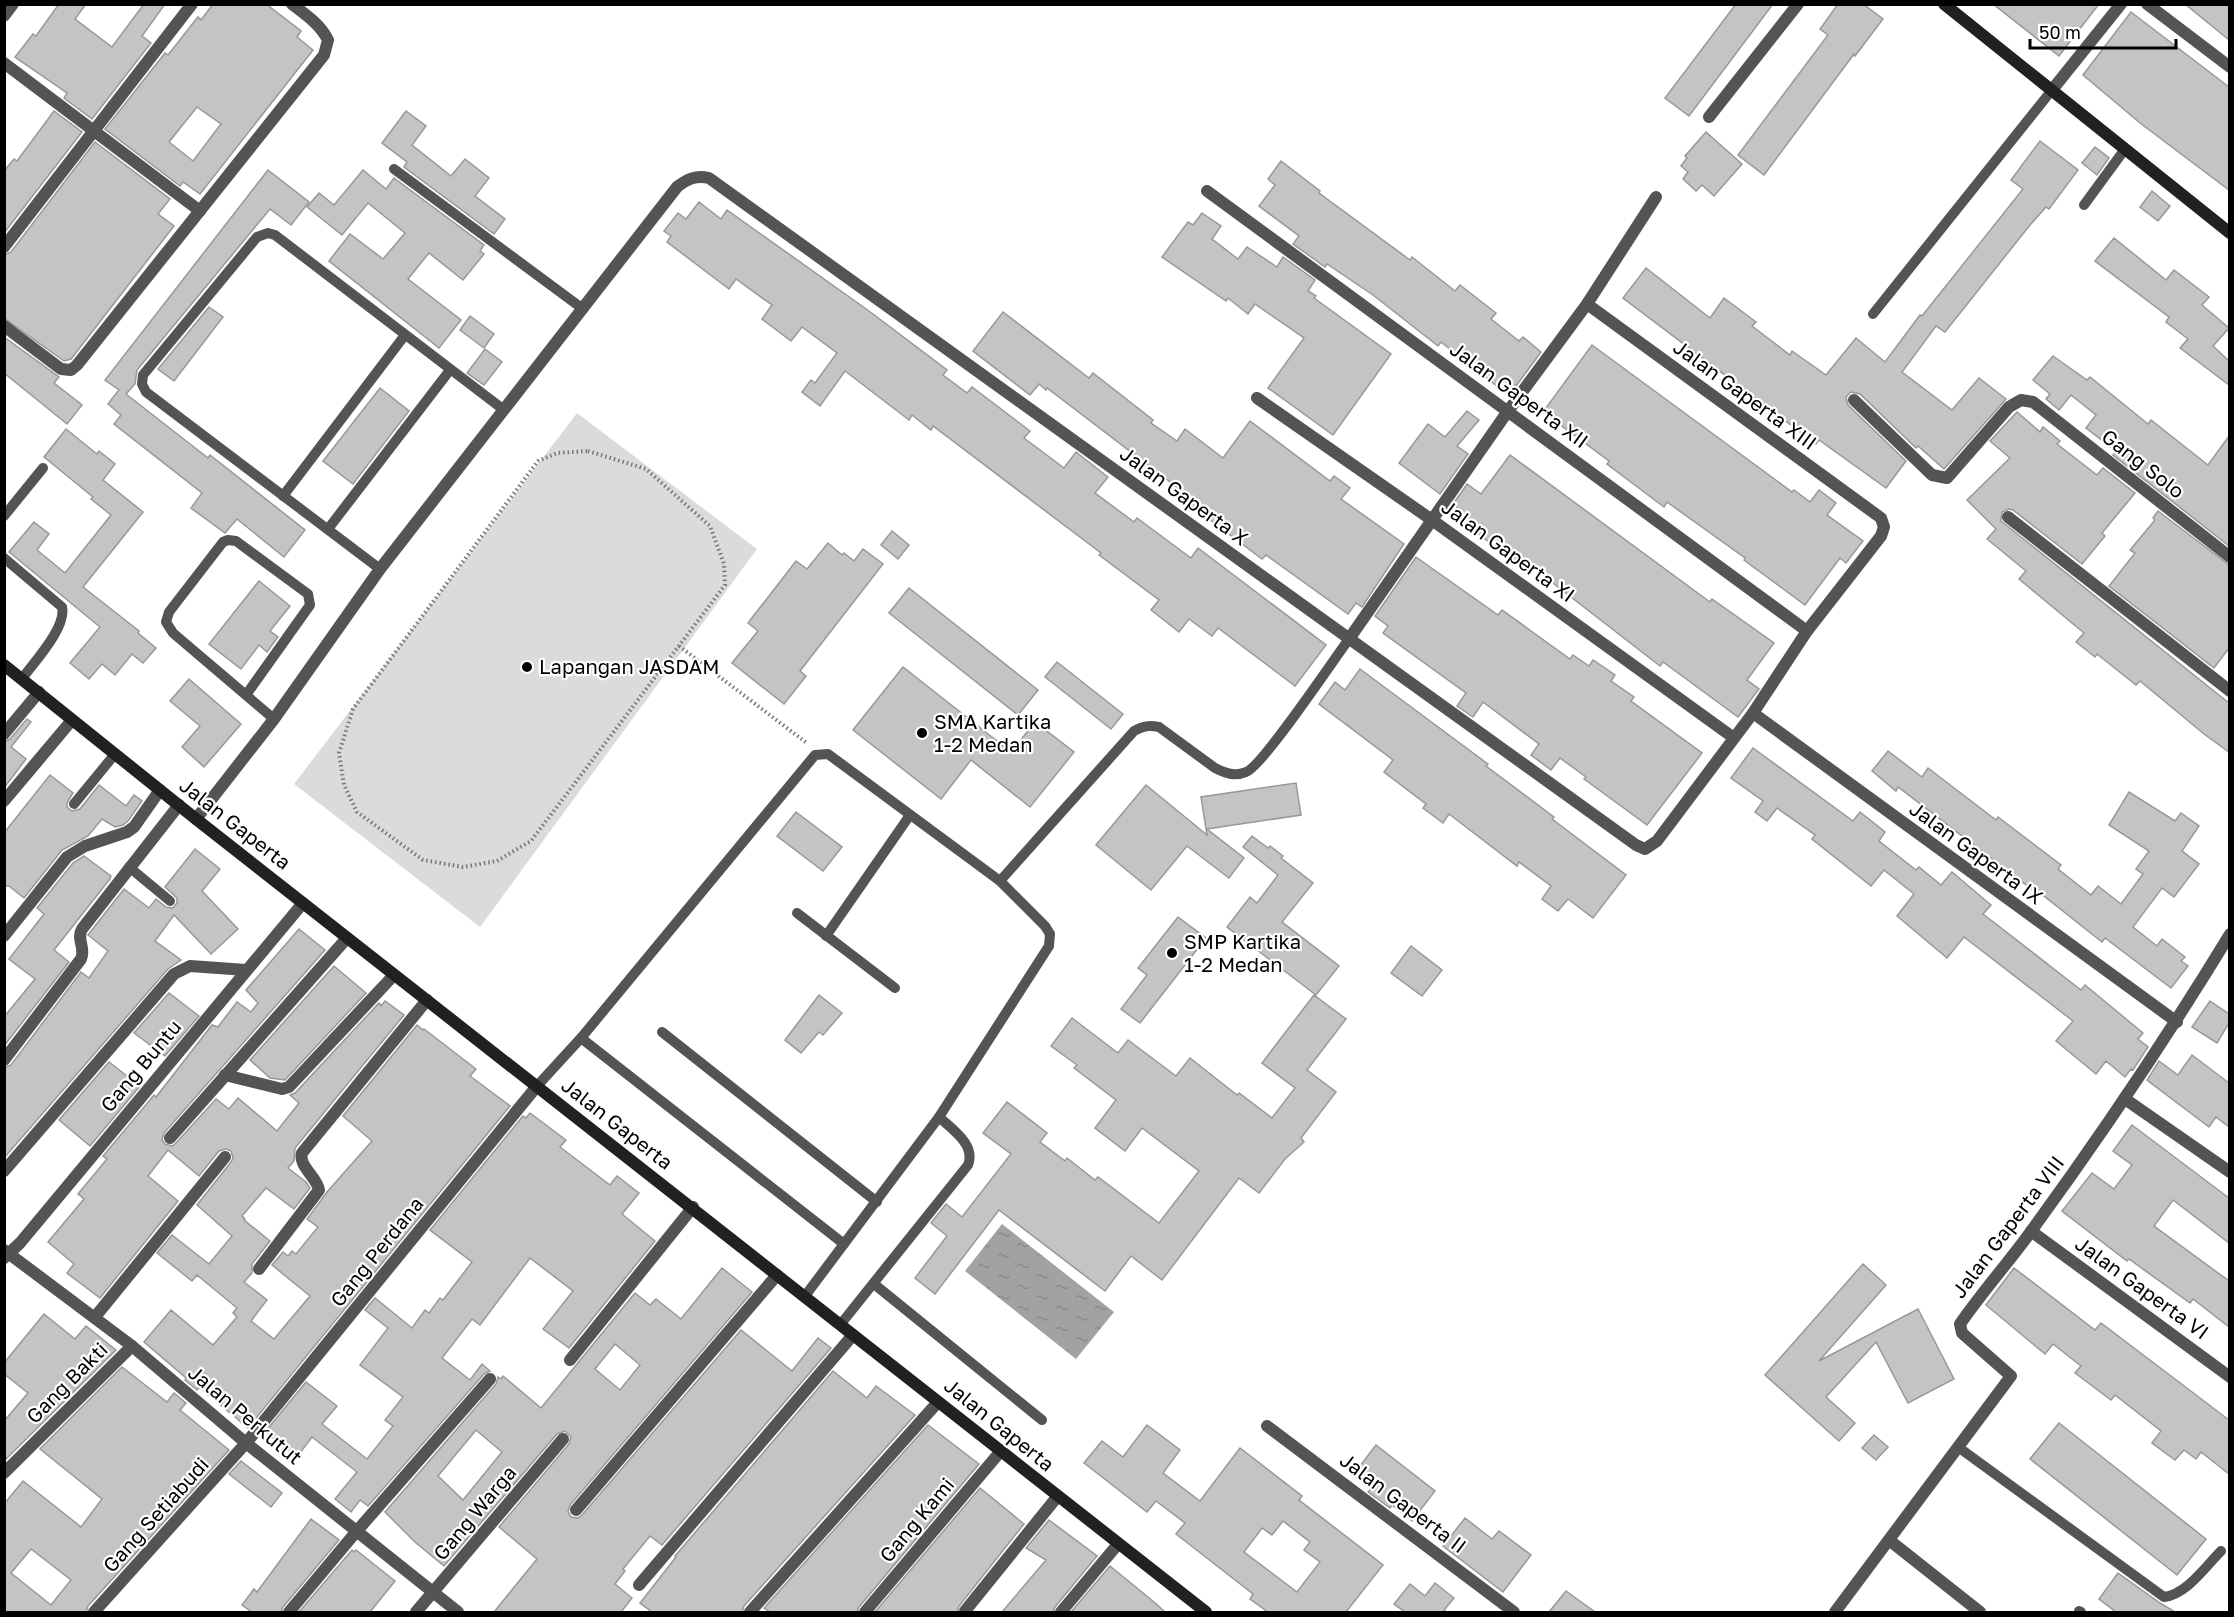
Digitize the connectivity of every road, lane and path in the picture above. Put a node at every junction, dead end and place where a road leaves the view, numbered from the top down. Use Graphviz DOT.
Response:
graph roads {
  1 [pos="13,4"];
  2 [pos="192,4"];
  3 [pos="292,4"];
  4 [pos="1798,4"];
  5 [pos="1944,4"];
  6 [pos="2121,4"];
  7 [pos="2147,4"];
  8 [pos="4,16"];
  9 [pos="2228,62"];
  10 [pos="4,63"];
  11 [pos="2052,90"];
  12 [pos="1709,117"];
  13 [pos="94,132"];
  14 [pos="2125,149"];
  15 [pos="394,169"];
  16 [pos="1207,191"];
  17 [pos="1656,197"];
  18 [pos="2084,205"];
  19 [pos="200,211"];
  20 [pos="2229,233"];
  21 [pos="4,247"];
  22 [pos="1587,304"];
  23 [pos="583,309"];
  24 [pos="1873,314"];
  25 [pos="4,326"];
  26 [pos="405,335"];
  27 [pos="450,370"];
  28 [pos="1257,398"];
  29 [pos="1854,400"];
  30 [pos="504,410"];
  31 [pos="1508,411"];
  32 [pos="43,468"];
  33 [pos="283,496"];
  34 [pos="4,516"];
  35 [pos="2008,517"];
  36 [pos="1432,520"];
  37 [pos="328,529"];
  38 [pos="2229,557"];
  39 [pos="4,558"];
  40 [pos="380,569"];
  41 [pos="1807,631"];
  42 [pos="1349,639"];
  43 [pos="679,646"];
  44 [pos="4,665"];
  45 [pos="22,679"];
  46 [pos="2229,691"];
  47 [pos="39,692"];
  48 [pos="246,695"];
  49 [pos="1753,713"];
  50 [pos="274,719"];
  51 [pos="72,720"];
  52 [pos="4,734"];
  53 [pos="1734,738"];
  54 [pos="115,754"];
  55 [pos="820,754"];
  56 [pos="160,790"];
  57 [pos="4,801"];
  58 [pos="74,804"];
  59 [pos="180,805"];
  60 [pos="910,815"];
  61 [pos="196,819"];
  62 [pos="129,867"];
  63 [pos="1000,881"];
  64 [pos="170,901"];
  65 [pos="303,903"];
  66 [pos="797,913"];
  67 [pos="2229,934"];
  68 [pos="4,936"];
  69 [pos="826,936"];
  70 [pos="347,938"];
  71 [pos="246,970"];
  72 [pos="394,975"];
  73 [pos="895,988"];
  74 [pos="427,1000"];
  75 [pos="2177,1022"];
  76 [pos="662,1032"];
  77 [pos="581,1038"];
  78 [pos="4,1060"];
  79 [pos="225,1075"];
  80 [pos="537,1086"];
  81 [pos="2125,1099"];
  82 [pos="939,1117"];
  83 [pos="170,1138"];
  84 [pos="225,1157"];
  85 [pos="4,1172"];
  86 [pos="2229,1172"];
  87 [pos="877,1202"];
  88 [pos="693,1207"];
  89 [pos="2031,1231"];
  90 [pos="844,1244"];
  91 [pos="6,1254"];
  92 [pos="259,1269"];
  93 [pos="777,1275"];
  94 [pos="874,1284"];
  95 [pos="805,1296"];
  96 [pos="95,1317"];
  97 [pos="840,1325"];
  98 [pos="853,1335"];
  99 [pos="132,1346"];
  100 [pos="570,1360"];
  101 [pos="2229,1377"];
  102 [pos="490,1379"];
  103 [pos="938,1402"];
  104 [pos="1042,1420"];
  105 [pos="1267,1426"];
  106 [pos="563,1439"];
  107 [pos="246,1443"];
  108 [pos="1958,1447"];
  109 [pos="999,1452"];
  110 [pos="4,1473"];
  111 [pos="1057,1497"];
  112 [pos="576,1510"];
  113 [pos="356,1532"];
  114 [pos="1889,1540"];
  115 [pos="1118,1544"];
  116 [pos="2221,1551"];
  117 [pos="639,1585"];
  118 [pos="434,1592"];
  119 [pos="965,1611"];
  120 [pos="94,1612"];
  121 [pos="289,1612"];
  122 [pos="416,1612"];
  123 [pos="458,1612"];
  124 [pos="750,1612"];
  125 [pos="865,1612"];
  126 [pos="1061,1612"];
  127 [pos="1206,1612"];
  128 [pos="1515,1612"];
  129 [pos="1835,1612"];
  130 [pos="1980,1612"];
  1 -- 8 [label="street"];
  2 -- 13 [label="street"];
  3 -- 19 [label="street"];
  4 -- 12 [label="street"];
  5 -- 11 [label="street"];
  6 -- 11 [label="street"];
  7 -- 9 [label="street"];
  10 -- 13 [label="street"];
  11 -- 14 [label="street"];
  11 -- 24 [label="lane"];
  13 -- 19 [label="street"];
  13 -- 21 [label="street"];
  14 -- 18 [label="lane"];
  14 -- 20 [label="street"];
  15 -- 23 [label="lane"];
  16 -- 31 [label="street, Jalan Gaperta XII"];
  17 -- 22 [label="street"];
  19 -- 25 [label="street"];
  22 -- 31 [label="street"];
  22 -- 41 [label="street, Jalan Gaperta XIII"];
  23 -- 30 [label="street"];
  23 -- 42 [label="street, Jalan Gaperta X"];
  26 -- 27 [label="lane"];
  26 -- 33 [label="lane"];
  26 -- 33 [label="lane"];
  27 -- 30 [label="lane"];
  27 -- 37 [label="lane"];
  28 -- 36 [label="street, Jalan Gaperta XI"];
  29 -- 38 [label="street, Gang Solo"];
  30 -- 40 [label="street"];
  31 -- 36 [label="street"];
  31 -- 41 [label="street, Jalan Gaperta XII"];
  32 -- 34 [label="lane"];
  33 -- 37 [label="lane"];
  35 -- 46 [label="street"];
  36 -- 42 [label="street"];
  36 -- 53 [label="street, Jalan Gaperta XI"];
  37 -- 40 [label="lane"];
  39 -- 45 [label="lane"];
  40 -- 50 [label="street"];
  41 -- 49 [label="street"];
  42 -- 53 [label="street, Jalan Gaperta X"];
  42 -- 63 [label="lane"];
  43 -- 43 [label="path"];
  43 -- 55 [label="path"];
  44 -- 45 [label="street, Jalan Gaperta"];
  45 -- 47 [label="street, Jalan Gaperta"];
  47 -- 51 [label="street, Jalan Gaperta"];
  47 -- 52 [label="street"];
  48 -- 48 [label="lane"];
  48 -- 50 [label="lane"];
  49 -- 53 [label="street"];
  49 -- 75 [label="street, Jalan Gaperta IX"];
  50 -- 61 [label="street"];
  51 -- 54 [label="street, Jalan Gaperta"];
  51 -- 57 [label="street"];
  54 -- 56 [label="street, Jalan Gaperta"];
  54 -- 58 [label="lane"];
  55 -- 60 [label="lane"];
  55 -- 77 [label="lane"];
  56 -- 59 [label="street, Jalan Gaperta"];
  56 -- 68 [label="street"];
  59 -- 61 [label="street, Jalan Gaperta"];
  59 -- 62 [label="street"];
  60 -- 63 [label="lane"];
  60 -- 69 [label="lane"];
  61 -- 65 [label="street, Jalan Gaperta"];
  62 -- 64 [label="lane"];
  62 -- 78 [label="street"];
  63 -- 82 [label="lane"];
  65 -- 70 [label="street, Jalan Gaperta"];
  65 -- 71 [label="street, Gang Buntu"];
  66 -- 69 [label="lane"];
  67 -- 75 [label="street, Jalan Gaperta VIII"];
  69 -- 73 [label="lane"];
  70 -- 72 [label="street, Jalan Gaperta"];
  70 -- 79 [label="street"];
  71 -- 85 [label="street"];
  71 -- 91 [label="street, Gang Buntu"];
  72 -- 74 [label="street, Jalan Gaperta"];
  72 -- 79 [label="street"];
  74 -- 80 [label="street, Jalan Gaperta"];
  74 -- 92 [label="street"];
  75 -- 81 [label="street, Jalan Gaperta VIII"];
  76 -- 87 [label="lane"];
  77 -- 80 [label="lane"];
  77 -- 90 [label="lane"];
  79 -- 83 [label="street"];
  80 -- 88 [label="street, Jalan Gaperta"];
  80 -- 107 [label="street, Gang Perdana"];
  81 -- 86 [label="street"];
  81 -- 89 [label="street, Jalan Gaperta VIII"];
  82 -- 87 [label="lane"];
  82 -- 94 [label="lane"];
  84 -- 96 [label="street"];
  87 -- 90 [label="lane"];
  88 -- 93 [label="street, Jalan Gaperta"];
  88 -- 100 [label="street"];
  89 -- 101 [label="street, Jalan Gaperta VI"];
  89 -- 108 [label="street, Jalan Gaperta VIII"];
  90 -- 95 [label="lane"];
  91 -- 96 [label="street, Jalan Perkutut"];
  93 -- 95 [label="street, Jalan Gaperta"];
  93 -- 112 [label="street"];
  94 -- 97 [label="lane"];
  94 -- 104 [label="lane"];
  95 -- 97 [label="street, Jalan Gaperta"];
  96 -- 99 [label="street, Jalan Perkutut"];
  97 -- 98 [label="street, Jalan Gaperta"];
  98 -- 103 [label="street, Jalan Gaperta"];
  98 -- 117 [label="street"];
  99 -- 107 [label="street, Jalan Perkutut"];
  99 -- 110 [label="street, Gang Bakti"];
  102 -- 113 [label="street"];
  103 -- 109 [label="street, Jalan Gaperta"];
  103 -- 124 [label="street"];
  105 -- 128 [label="street, Jalan Gaperta II"];
  106 -- 118 [label="street, Gang Warga"];
  107 -- 113 [label="street, Jalan Perkutut"];
  107 -- 120 [label="street, Gang Setiabudi"];
  108 -- 114 [label="street, Jalan Gaperta VIII"];
  108 -- 116 [label="lane"];
  109 -- 111 [label="street, Jalan Gaperta"];
  109 -- 125 [label="street, Gang Kami"];
  111 -- 115 [label="street, Jalan Gaperta"];
  111 -- 119 [label="street"];
  113 -- 118 [label="street, Jalan Perkutut"];
  113 -- 121 [label="street"];
  114 -- 129 [label="street, Jalan Gaperta VIII"];
  114 -- 130 [label="street"];
  115 -- 126 [label="street"];
  115 -- 127 [label="street, Jalan Gaperta"];
  118 -- 122 [label="street, Gang Warga"];
  118 -- 123 [label="street, Jalan Perkutut"];
}
